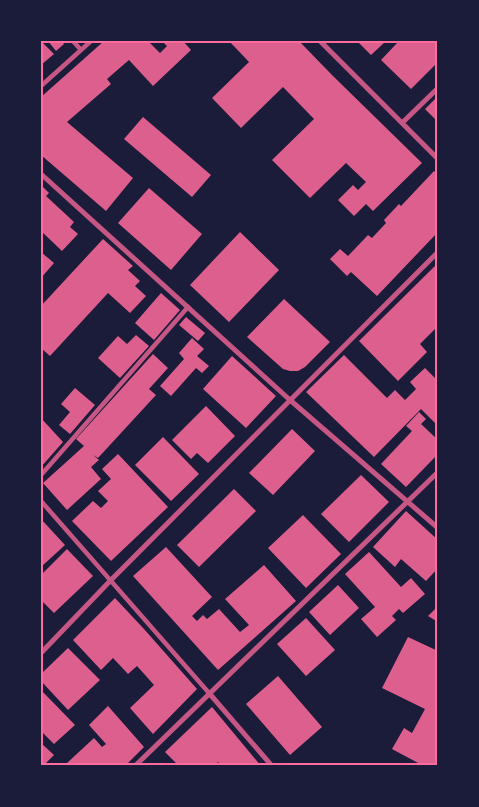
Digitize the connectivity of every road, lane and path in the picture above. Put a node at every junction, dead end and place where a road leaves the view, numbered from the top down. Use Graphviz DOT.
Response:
graph roads {
  1 [pos="73,41"];
  2 [pos="91,41"];
  3 [pos="320,41"];
  4 [pos="81,50"];
  5 [pos="41,86"];
  6 [pos="438,88"];
  7 [pos="402,123"];
  8 [pos="438,159"];
  9 [pos="41,174"];
  10 [pos="438,252"];
  11 [pos="188,307"];
  12 [pos="290,400"];
  13 [pos="438,472"];
  14 [pos="41,475"];
  15 [pos="41,501"];
  16 [pos="406,502"];
  17 [pos="438,528"];
  18 [pos="110,580"];
  19 [pos="41,653"];
  20 [pos="209,693"];
  21 [pos="135,766"];
  22 [pos="272,766"];
  1 -- 4 [label="street"];
  2 -- 4 [label="street"];
  3 -- 7 [label="street"];
  4 -- 5 [label="street"];
  6 -- 7 [label="street"];
  7 -- 8 [label="street"];
  9 -- 11 [label="street"];
  10 -- 12 [label="street"];
  11 -- 12 [label="street"];
  11 -- 14 [label="street"];
  12 -- 16 [label="street"];
  12 -- 18 [label="street"];
  13 -- 16 [label="street"];
  15 -- 18 [label="street"];
  16 -- 17 [label="street"];
  16 -- 20 [label="street"];
  18 -- 19 [label="street"];
  18 -- 20 [label="street"];
  20 -- 21 [label="street"];
  20 -- 22 [label="street"];
}
